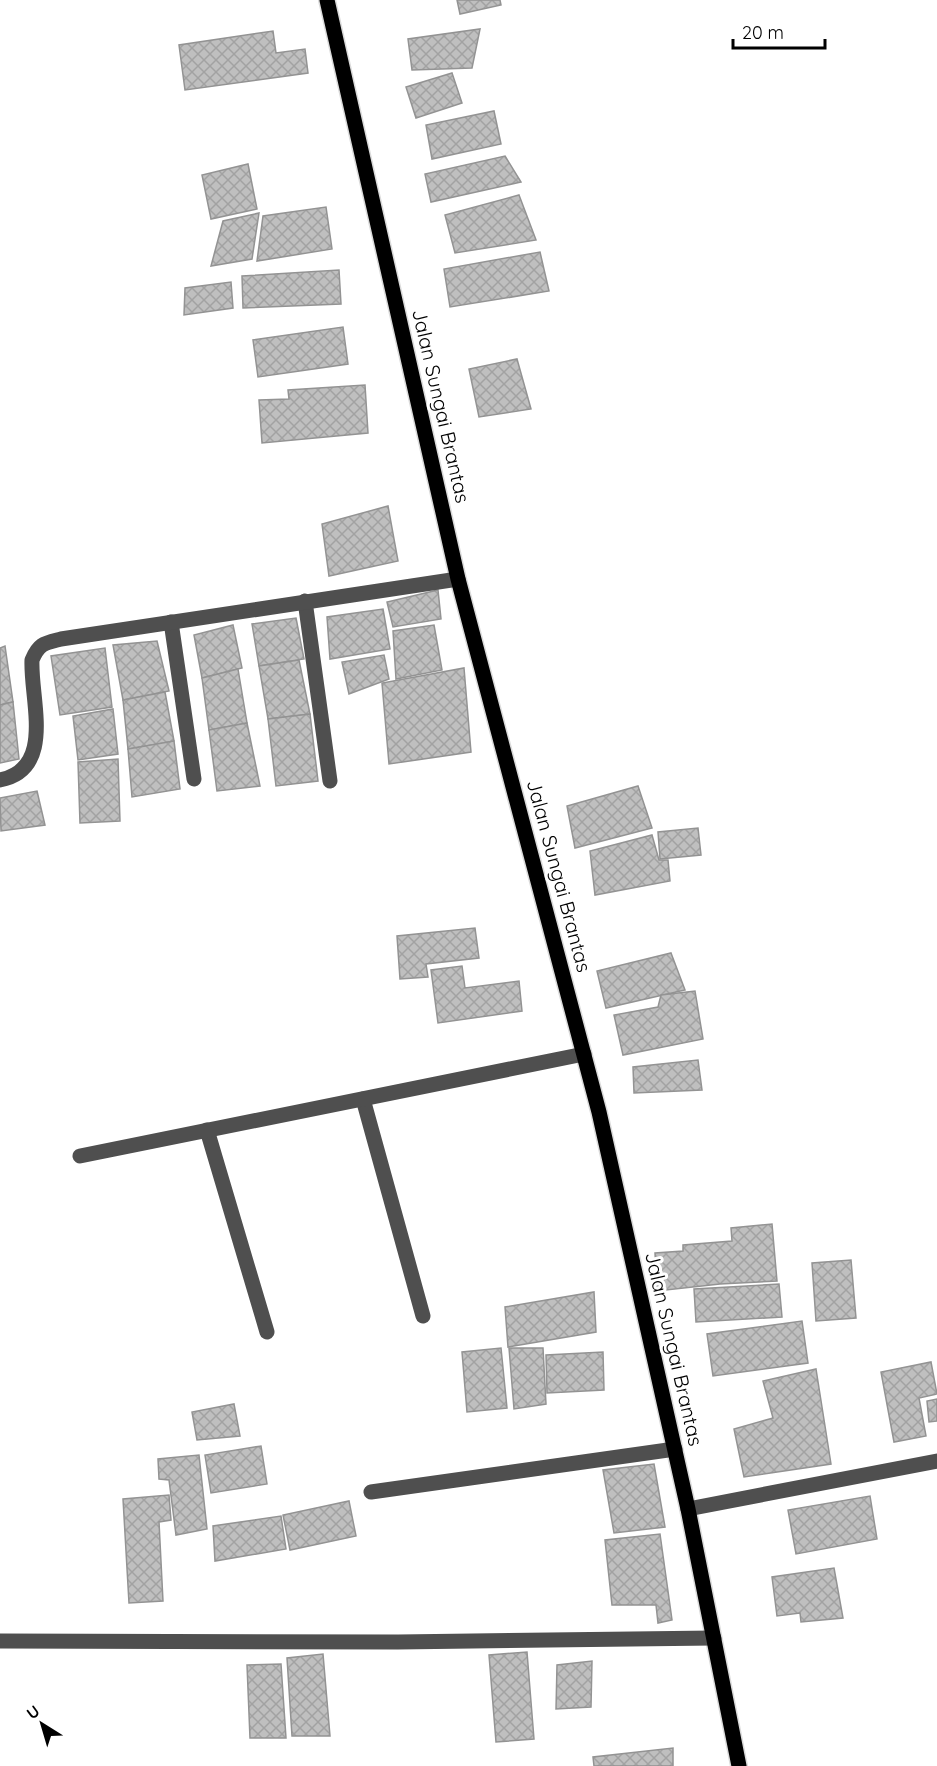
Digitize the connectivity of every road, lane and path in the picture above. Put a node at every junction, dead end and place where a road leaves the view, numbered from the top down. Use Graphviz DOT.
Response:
graph roads {
  1 [pos="327,0"];
  2 [pos="458,579"];
  3 [pos="304,601"];
  4 [pos="171,622"];
  5 [pos="194,779"];
  6 [pos="0,780"];
  7 [pos="330,781"];
  8 [pos="584,1054"];
  9 [pos="363,1099"];
  10 [pos="207,1130"];
  11 [pos="80,1156"];
  12 [pos="423,1316"];
  13 [pos="267,1332"];
  14 [pos="675,1449"];
  15 [pos="937,1461"];
  16 [pos="371,1492"];
  17 [pos="688,1509"];
  18 [pos="714,1638"];
  19 [pos="0,1641"];
  20 [pos="739,1766"];
  1 -- 2 [label="main road, Jalan Sungai Brantas"];
  2 -- 3 [label="street"];
  2 -- 8 [label="main road, Jalan Sungai Brantas"];
  3 -- 4 [label="street"];
  3 -- 7 [label="street"];
  4 -- 5 [label="street"];
  4 -- 6 [label="street"];
  8 -- 9 [label="street"];
  8 -- 14 [label="main road, Jalan Sungai Brantas"];
  9 -- 10 [label="street"];
  9 -- 12 [label="street"];
  10 -- 11 [label="street"];
  10 -- 13 [label="street"];
  14 -- 16 [label="street"];
  14 -- 17 [label="main road, Jalan Sungai Brantas"];
  15 -- 17 [label="street"];
  17 -- 18 [label="main road, Jalan Sungai Brantas"];
  18 -- 19 [label="street"];
  18 -- 20 [label="main road, Jalan Sungai Brantas"];
}
